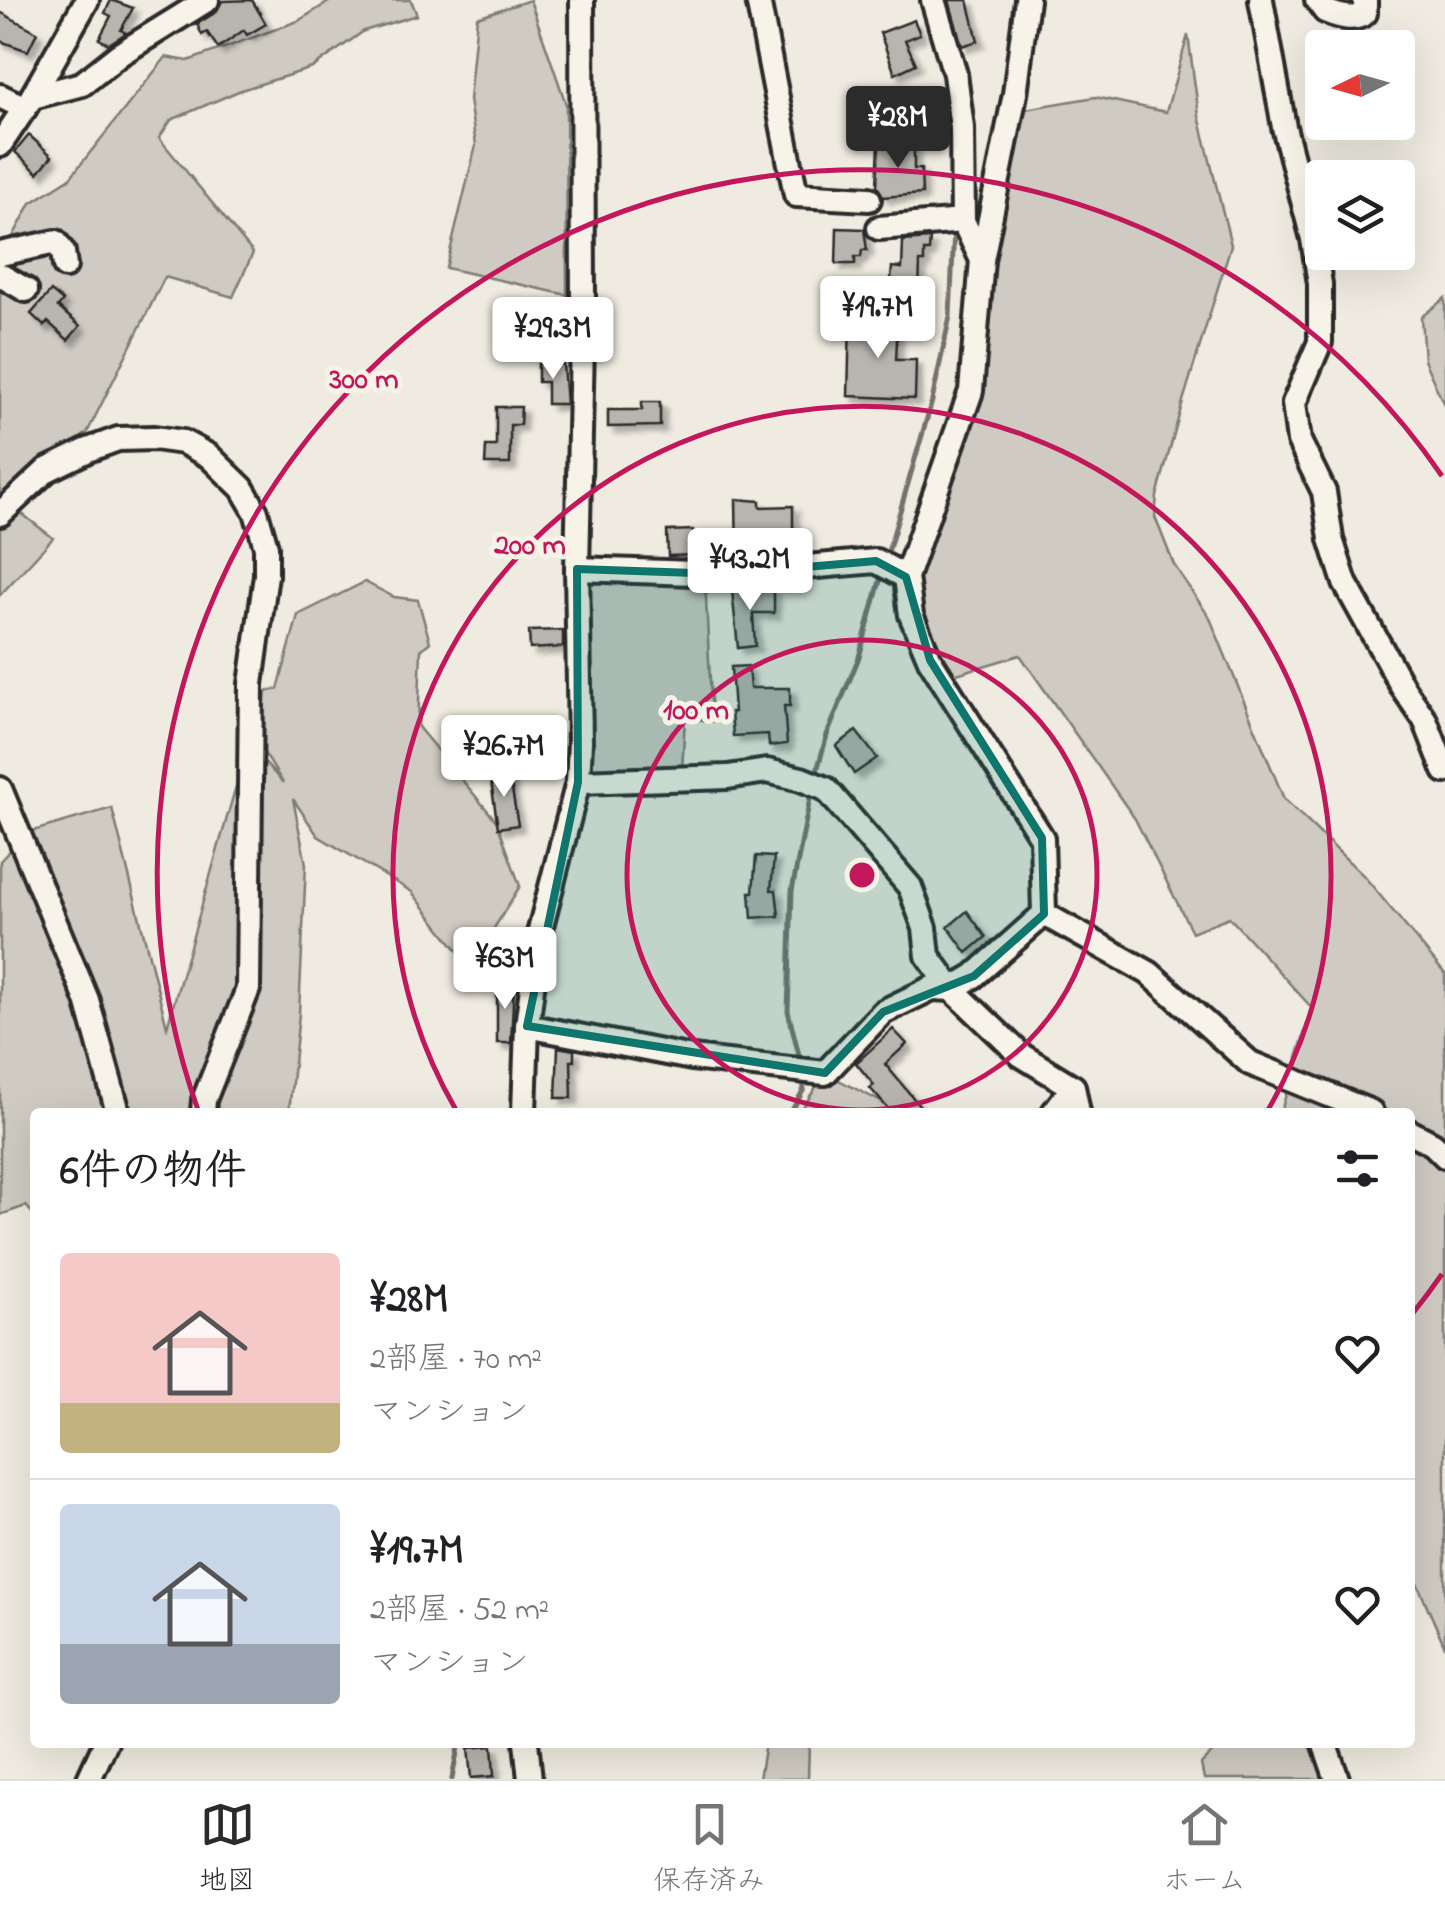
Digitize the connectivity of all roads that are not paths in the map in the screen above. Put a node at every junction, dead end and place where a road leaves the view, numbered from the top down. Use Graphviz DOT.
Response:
graph roads {
  1 [pos="207,0"];
  2 [pos="582,0"];
  3 [pos="758,0"];
  4 [pos="933,0"];
  5 [pos="1027,0"];
  6 [pos="1260,0"];
  7 [pos="1317,0"];
  8 [pos="1365,0"];
  9 [pos="78,3"];
  10 [pos="0,96"];
  11 [pos="28,102"];
  12 [pos="0,145"];
  13 [pos="869,199"];
  14 [pos="958,221"];
  15 [pos="879,228"];
  16 [pos="0,254"];
  17 [pos="982,260"];
  18 [pos="64,266"];
  19 [pos="0,275"];
  20 [pos="26,290"];
  21 [pos="0,514"];
  22 [pos="577,569"];
  23 [pos="892,569"];
  24 [pos="1445,772"];
  25 [pos="578,782"];
  26 [pos="0,789"];
  27 [pos="1044,914"];
  28 [pos="952,988"];
  29 [pos="526,1026"];
  30 [pos="1073,1087"];
  31 [pos="117,1108"];
  32 [pos="203,1108"];
  33 [pos="524,1108"];
  34 [pos="1057,1108"];
  35 [pos="1077,1108"];
  36 [pos="1362,1108"];
  37 [pos="1415,1135"];
  38 [pos="1445,1156"];
  39 [pos="103,1748"];
  40 [pos="527,1748"];
  41 [pos="1326,1748"];
  42 [pos="89,1779"];
  43 [pos="530,1779"];
  44 [pos="1338,1779"];
  1 -- 11 [label="street"];
  2 -- 22 [label="street"];
  3 -- 13 [label="street"];
  4 -- 14 [label="street"];
  5 -- 17 [label="street"];
  6 -- 24 [label="street"];
  7 -- 8 [label="street"];
  9 -- 11 [label="street"];
  10 -- 11 [label="street"];
  11 -- 12 [label="street"];
  14 -- 15 [label="street"];
  14 -- 17 [label="street"];
  16 -- 18 [label="street"];
  17 -- 23 [label="street"];
  19 -- 20 [label="street"];
  21 -- 32 [label="street"];
  22 -- 23 [label="street"];
  22 -- 25 [label="street"];
  23 -- 27 [label="street"];
  25 -- 28 [label="street"];
  25 -- 29 [label="street"];
  26 -- 31 [label="street"];
  27 -- 28 [label="street"];
  27 -- 36 [label="street"];
  28 -- 29 [label="street"];
  28 -- 30 [label="street"];
  29 -- 33 [label="street"];
  30 -- 34 [label="street"];
  30 -- 35 [label="street"];
  37 -- 38 [label="street"];
  39 -- 42 [label="street"];
  40 -- 43 [label="street"];
  41 -- 44 [label="street"];
}
